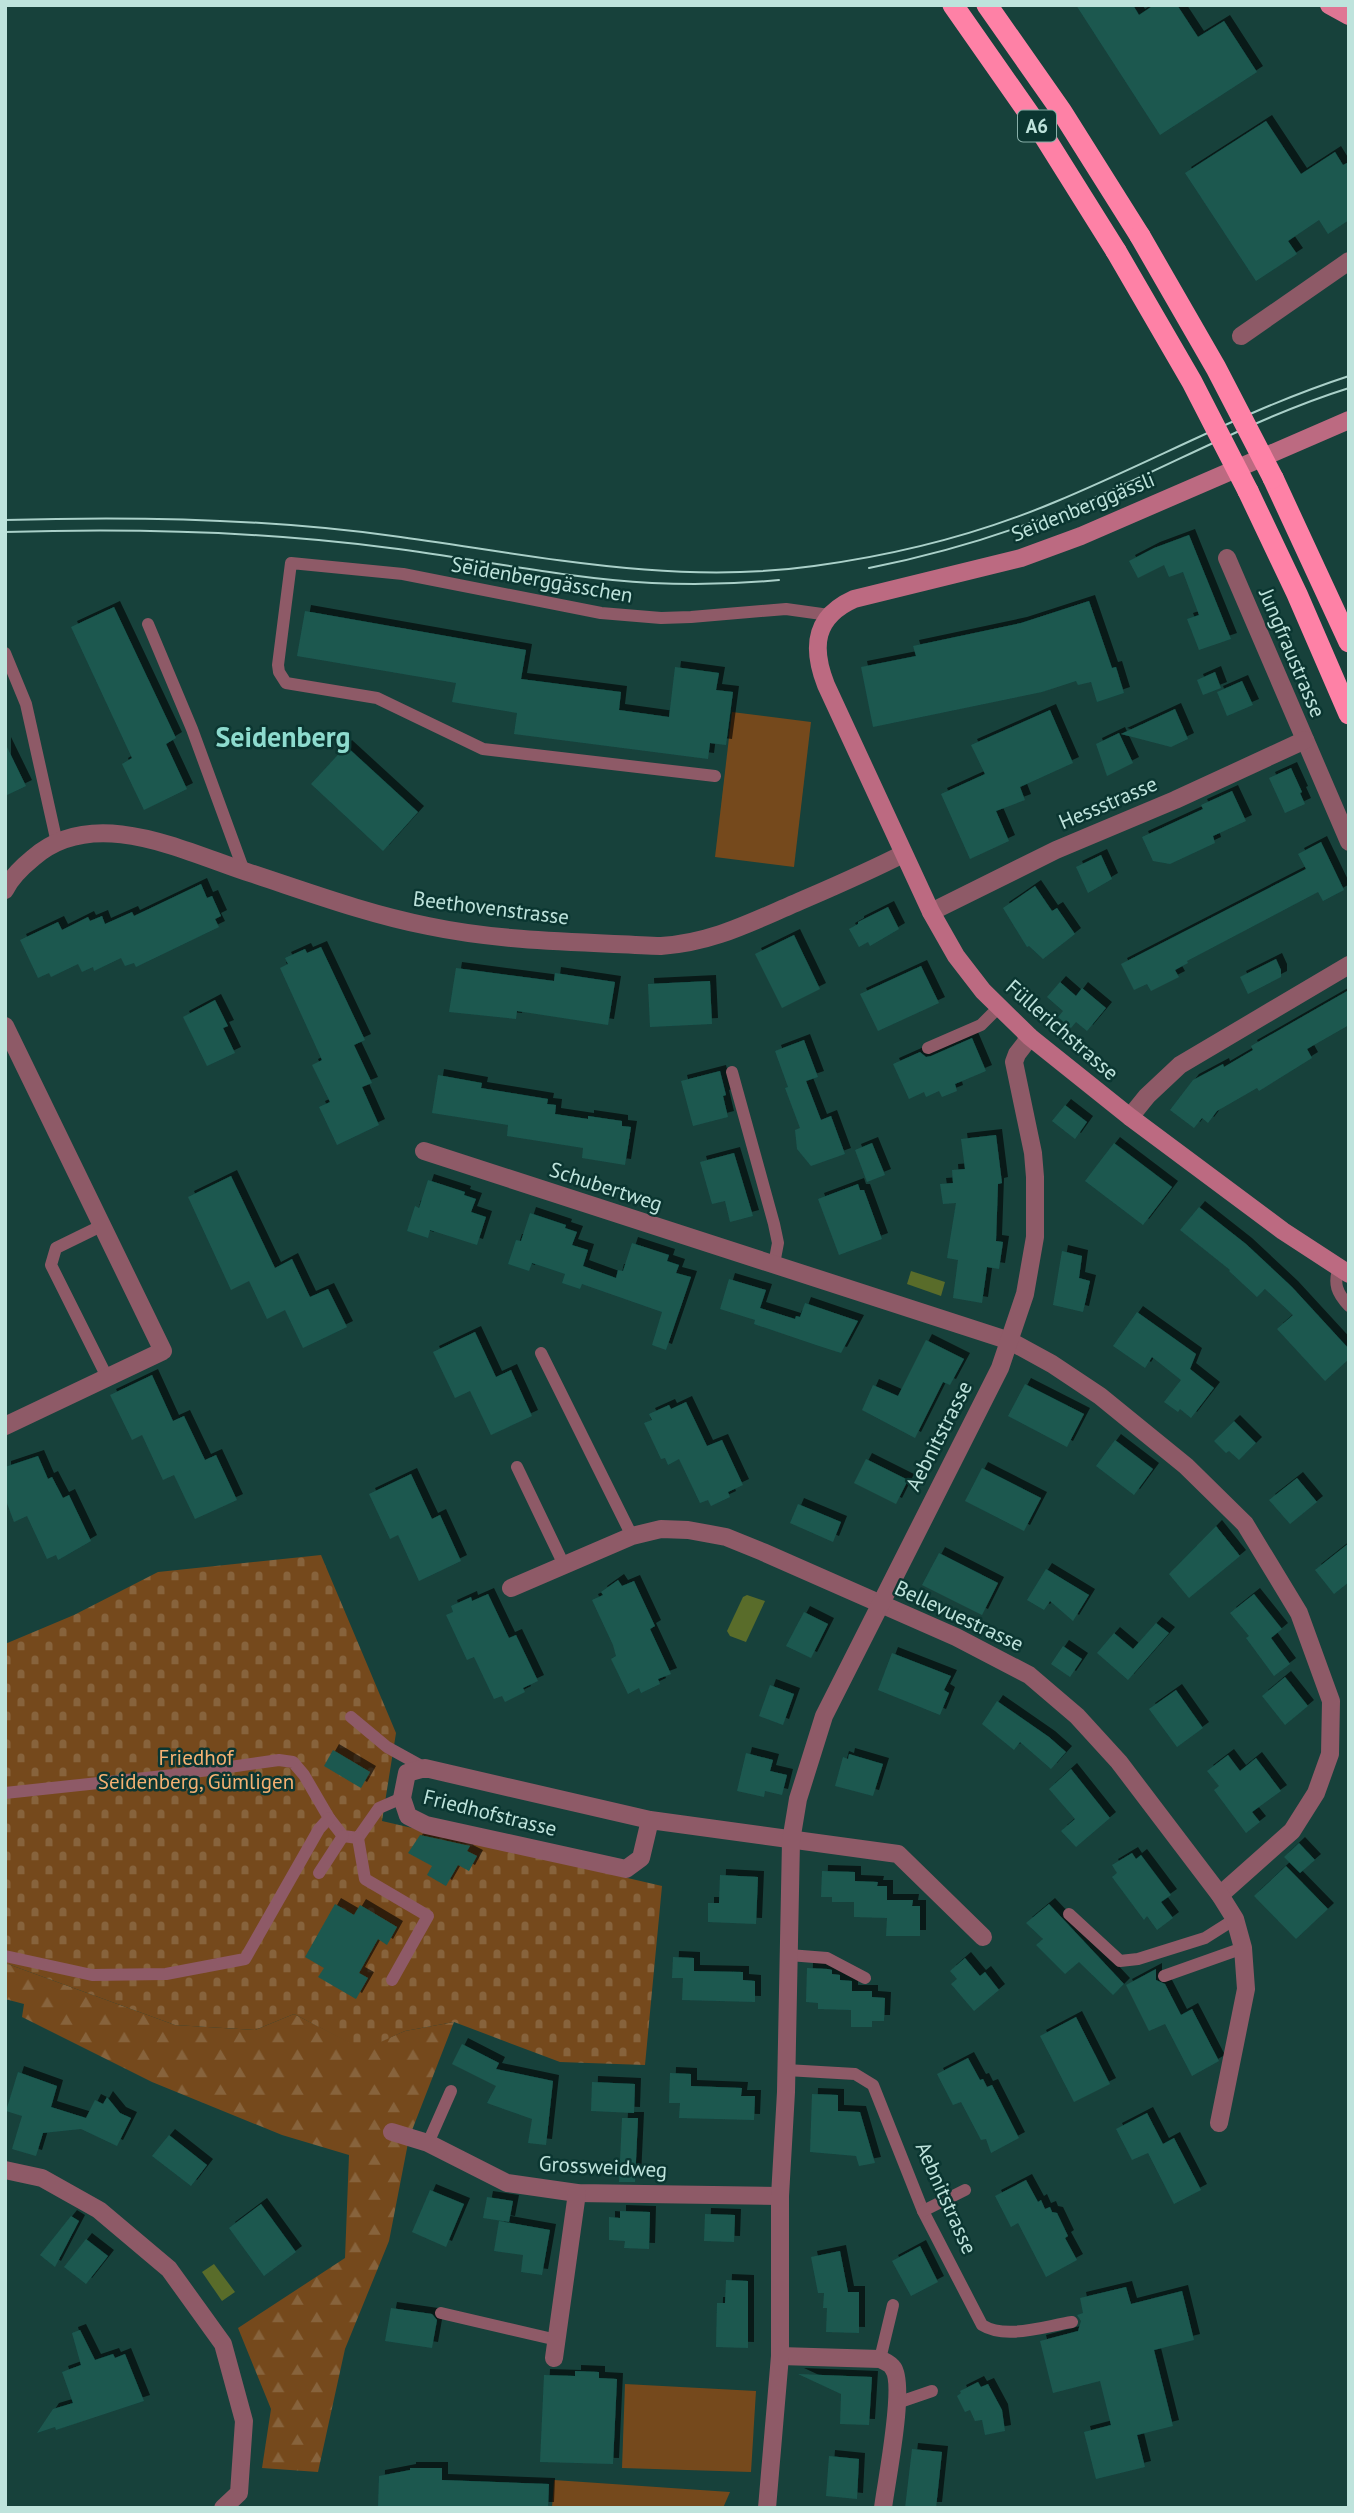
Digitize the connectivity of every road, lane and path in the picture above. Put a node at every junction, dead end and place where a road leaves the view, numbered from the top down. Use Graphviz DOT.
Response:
graph roads {
  1 [pos="953,5"];
  2 [pos="987,5"];
  3 [pos="1329,5"];
  4 [pos="1349,16"];
  5 [pos="1349,261"];
  6 [pos="1241,336"];
  7 [pos="1349,420"];
  8 [pos="1227,558"];
  9 [pos="829,615"];
  10 [pos="148,624"];
  11 [pos="1349,642"];
  12 [pos="5,653"];
  13 [pos="1349,714"];
  14 [pos="1305,740"];
  15 [pos="715,776"];
  16 [pos="1349,842"];
  17 [pos="57,843"];
  18 [pos="903,854"];
  19 [pos="244,871"];
  20 [pos="5,890"];
  21 [pos="931,912"];
  22 [pos="1349,965"];
  23 [pos="998,1008"];
  24 [pos="5,1026"];
  25 [pos="1030,1037"];
  26 [pos="928,1048"];
  27 [pos="732,1072"];
  28 [pos="1130,1117"];
  29 [pos="424,1151"];
  30 [pos="101,1226"];
  31 [pos="774,1264"];
  32 [pos="1344,1271"];
  33 [pos="1349,1306"];
  34 [pos="1010,1342"];
  35 [pos="541,1353"];
  36 [pos="107,1377"];
  37 [pos="5,1426"];
  38 [pos="517,1467"];
  39 [pos="632,1536"];
  40 [pos="564,1565"];
  41 [pos="511,1588"];
  42 [pos="880,1603"];
  43 [pos="1340,1700"];
  44 [pos="351,1717"];
  45 [pos="425,1768"];
  46 [pos="5,1793"];
  47 [pos="402,1798"];
  48 [pos="329,1818"];
  49 [pos="650,1820"];
  50 [pos="343,1836"];
  51 [pos="358,1838"];
  52 [pos="791,1841"];
  53 [pos="319,1873"];
  54 [pos="1220,1895"];
  55 [pos="1069,1914"];
  56 [pos="1236,1919"];
  57 [pos="982,1937"];
  58 [pos="1243,1948"];
  59 [pos="5,1955"];
  60 [pos="789,1955"];
  61 [pos="1164,1976"];
  62 [pos="865,1978"];
  63 [pos="392,1980"];
  64 [pos="786,2070"];
  65 [pos="452,2091"];
  66 [pos="1219,2123"];
  67 [pos="392,2132"];
  68 [pos="428,2143"];
  69 [pos="5,2170"];
  70 [pos="965,2190"];
  71 [pos="577,2193"];
  72 [pos="780,2196"];
  73 [pos="922,2211"];
  74 [pos="892,2305"];
  75 [pos="441,2313"];
  76 [pos="1072,2322"];
  77 [pos="556,2349"];
  78 [pos="780,2356"];
  79 [pos="880,2359"];
  80 [pos="932,2391"];
  81 [pos="897,2403"];
  82 [pos="223,2508"];
  83 [pos="767,2508"];
  84 [pos="883,2508"];
  1 -- 13 [label="highway, A6, bridge"];
  2 -- 11 [label="highway, A6, bridge"];
  3 -- 4 [label="main road"];
  5 -- 6 [label="street"];
  7 -- 9 [label="street, Seidenberggässli"];
  8 -- 14 [label="street, Jungfraustrasse"];
  9 -- 15 [label="lane, Seidenberggässchen"];
  9 -- 18 [label="street, Füllerichstrasse"];
  10 -- 19 [label="lane"];
  12 -- 17 [label="lane"];
  14 -- 16 [label="street, Jungfraustrasse"];
  14 -- 21 [label="street, Hessstrasse"];
  17 -- 19 [label="street, Beethovenstrasse"];
  17 -- 20 [label="street, Beethovenstrasse"];
  18 -- 19 [label="street, Beethovenstrasse"];
  18 -- 21 [label="street, Füllerichstrasse"];
  21 -- 23 [label="street, Füllerichstrasse"];
  22 -- 28 [label="street"];
  23 -- 25 [label="street, Füllerichstrasse"];
  23 -- 26 [label="lane"];
  24 -- 30 [label="street"];
  25 -- 28 [label="street, Füllerichstrasse"];
  25 -- 34 [label="street, Aebnitstrasse"];
  27 -- 31 [label="lane"];
  28 -- 32 [label="street, Füllerichstrasse"];
  29 -- 31 [label="street, Schubertweg"];
  30 -- 36 [label="lane"];
  30 -- 36 [label="street"];
  31 -- 34 [label="street, Schubertweg"];
  32 -- 33 [label="lane"];
  34 -- 42 [label="street, Aebnitstrasse"];
  34 -- 43 [label="street"];
  35 -- 39 [label="lane"];
  36 -- 37 [label="street"];
  38 -- 40 [label="lane"];
  39 -- 40 [label="street, Bellevuestrasse"];
  39 -- 42 [label="street, Bellevuestrasse"];
  40 -- 41 [label="street, Bellevuestrasse"];
  42 -- 52 [label="street, Aebnitstrasse"];
  42 -- 54 [label="street, Bellevuestrasse"];
  43 -- 54 [label="street"];
  44 -- 45 [label="lane"];
  45 -- 47 [label="street, Friedhofstrasse"];
  45 -- 49 [label="street, Friedhofstrasse"];
  46 -- 48 [label="lane"];
  47 -- 49 [label="street, Friedhofstrasse"];
  47 -- 51 [label="lane"];
  48 -- 50 [label="lane"];
  48 -- 59 [label="lane"];
  49 -- 52 [label="street, Friedhofstrasse"];
  50 -- 51 [label="lane"];
  50 -- 53 [label="lane"];
  51 -- 63 [label="lane"];
  52 -- 57 [label="street"];
  52 -- 60 [label="street, Aebnitstrasse"];
  54 -- 56 [label="street, Bellevuestrasse"];
  55 -- 56 [label="lane"];
  56 -- 58 [label="street, Bellevuestrasse"];
  58 -- 61 [label="lane"];
  58 -- 66 [label="street, Bellevuestrasse"];
  60 -- 62 [label="lane"];
  60 -- 64 [label="street, Aebnitstrasse"];
  64 -- 72 [label="street, Aebnitstrasse"];
  64 -- 73 [label="lane, Aebnitstrasse"];
  65 -- 68 [label="lane"];
  67 -- 68 [label="street, Grossweidweg"];
  68 -- 71 [label="street, Grossweidweg"];
  69 -- 82 [label="street"];
  70 -- 73 [label="lane"];
  71 -- 72 [label="street, Grossweidweg"];
  71 -- 77 [label="street"];
  72 -- 78 [label="street, Aebnitstrasse"];
  73 -- 76 [label="lane, Aebnitstrasse"];
  74 -- 79 [label="lane"];
  75 -- 77 [label="lane"];
  78 -- 79 [label="street"];
  78 -- 83 [label="street, Aebnitstrasse"];
  79 -- 81 [label="street"];
  80 -- 81 [label="lane"];
  81 -- 84 [label="street"];
}
